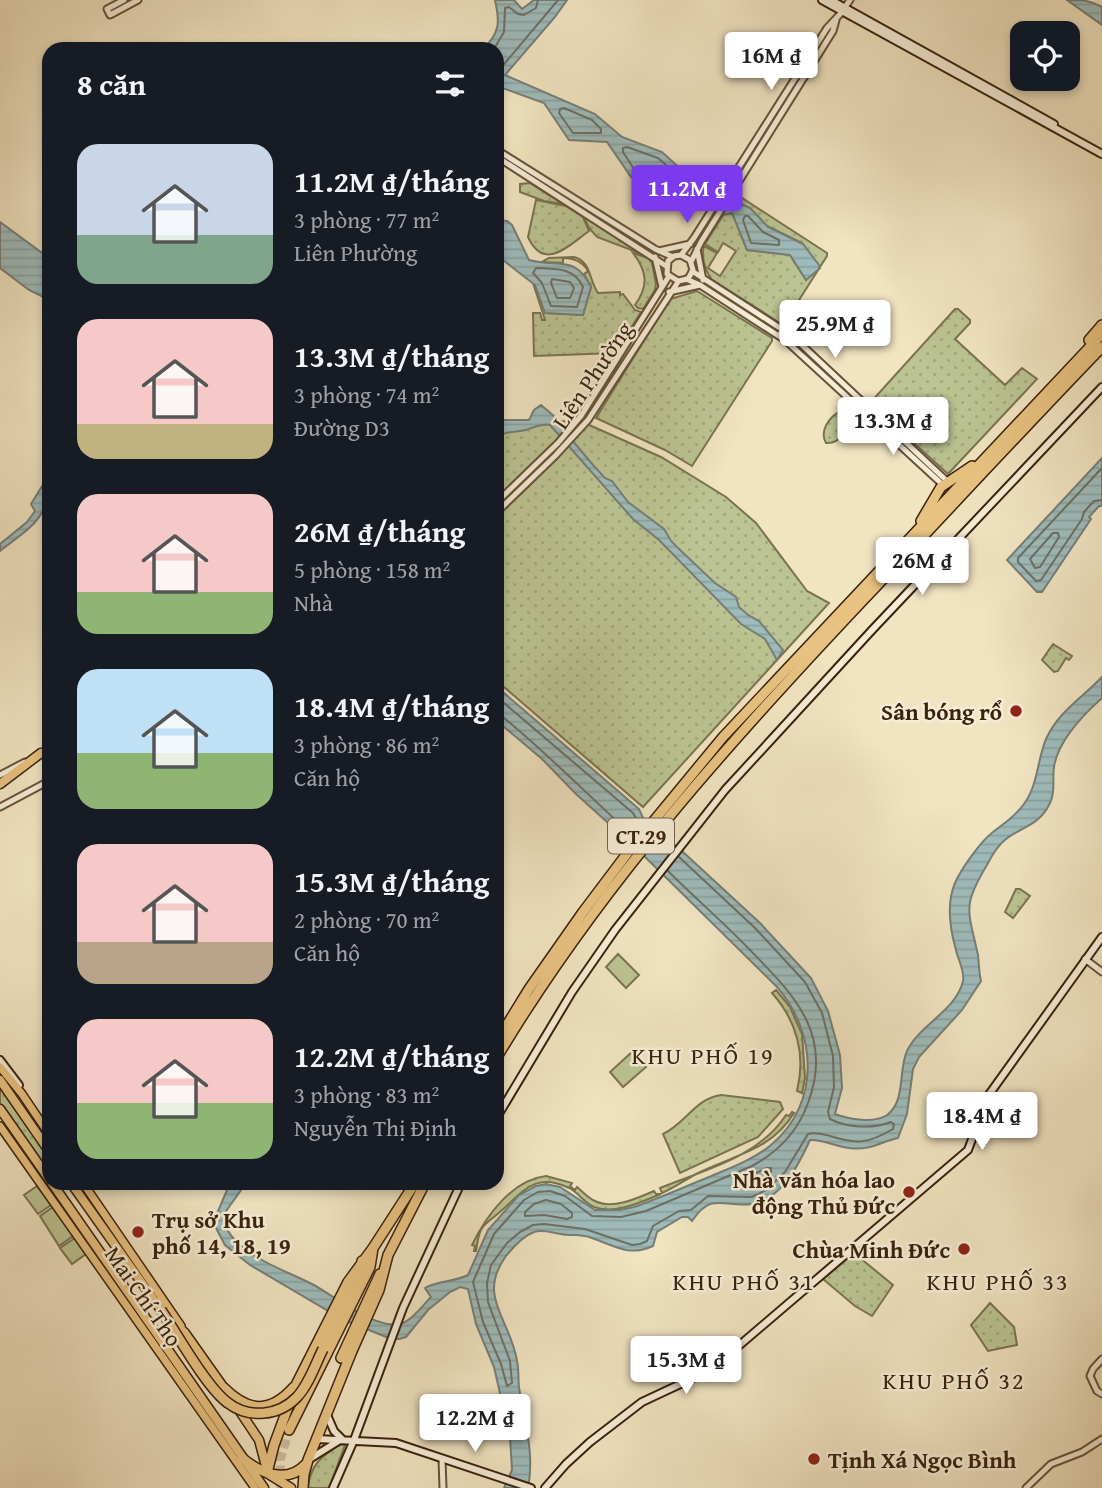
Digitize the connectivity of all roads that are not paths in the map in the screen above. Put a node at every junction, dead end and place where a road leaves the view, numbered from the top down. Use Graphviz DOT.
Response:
graph roads {
  1 [pos="124,0"];
  2 [pos="138,0"];
  3 [pos="822,0"];
  4 [pos="831,0"];
  5 [pos="850,0"];
  6 [pos="844,9"];
  7 [pos="836,20"];
  8 [pos="1102,152"];
  9 [pos="504,159"];
  10 [pos="690,244"];
  11 [pos="697,248"];
  12 [pos="657,254"];
  13 [pos="681,255"];
  14 [pos="673,257"];
  15 [pos="691,262"];
  16 [pos="666,266"];
  17 [pos="692,271"];
  18 [pos="668,276"];
  19 [pos="687,279"];
  20 [pos="678,281"];
  21 [pos="701,283"];
  22 [pos="662,288"];
  23 [pos="669,292"];
  24 [pos="1102,325"];
  25 [pos="1102,334"];
  26 [pos="1102,346"];
  27 [pos="1102,353"];
  28 [pos="1102,387"];
  29 [pos="599,388"];
  30 [pos="605,392"];
  31 [pos="1014,426"];
  32 [pos="1017,436"];
  33 [pos="993,450"];
  34 [pos="945,484"];
  35 [pos="504,495"];
  36 [pos="504,505"];
  37 [pos="899,549"];
  38 [pos="727,740"];
  39 [pos="42,752"];
  40 [pos="42,752"];
  41 [pos="0,775"];
  42 [pos="0,784"];
  43 [pos="42,784"];
  44 [pos="0,807"];
  45 [pos="1102,937"];
  46 [pos="567,941"];
  47 [pos="1085,959"];
  48 [pos="1102,972"];
  49 [pos="504,1031"];
  50 [pos="504,1045"];
  51 [pos="0,1060"];
  52 [pos="0,1067"];
  53 [pos="0,1080"];
  54 [pos="22,1094"];
  55 [pos="504,1106"];
  56 [pos="0,1109"];
  57 [pos="42,1124"];
  58 [pos="0,1126"];
  59 [pos="42,1141"];
  60 [pos="42,1169"];
  61 [pos="42,1184"];
  62 [pos="46,1190"];
  63 [pos="56,1190"];
  64 [pos="76,1190"];
  65 [pos="88,1190"];
  66 [pos="410,1190"];
  67 [pos="421,1190"];
  68 [pos="458,1190"];
  69 [pos="373,1248"];
  70 [pos="388,1255"];
  71 [pos="362,1260"];
  72 [pos="363,1303"];
  73 [pos="161,1310"];
  74 [pos="185,1333"];
  75 [pos="334,1354"];
  76 [pos="1102,1359"];
  77 [pos="297,1383"];
  78 [pos="224,1388"];
  79 [pos="1102,1394"];
  80 [pos="327,1413"];
  81 [pos="291,1431"];
  82 [pos="317,1439"];
  83 [pos="342,1439"];
  84 [pos="1102,1439"];
  85 [pos="354,1440"];
  86 [pos="242,1458"];
  87 [pos="442,1459"];
  88 [pos="308,1460"];
  89 [pos="267,1474"];
  90 [pos="290,1486"];
  91 [pos="260,1487"];
  92 [pos="303,1488"];
  93 [pos="333,1488"];
  94 [pos="443,1488"];
  95 [pos="530,1488"];
  96 [pos="545,1488"];
  97 [pos="1026,1488"];
  1 -- 2 [label="street"];
  3 -- 6 [label="main road"];
  4 -- 6 [label="main road"];
  5 -- 6 [label="street"];
  6 -- 7 [label="street"];
  6 -- 8 [label="main road"];
  7 -- 10 [label="street"];
  7 -- 11 [label="street"];
  9 -- 12 [label="street"];
  10 -- 12 [label="street"];
  10 -- 13 [label="street"];
  11 -- 15 [label="street"];
  11 -- 21 [label="street"];
  12 -- 14 [label="street"];
  12 -- 16 [label="street"];
  12 -- 22 [label="street"];
  13 -- 14 [label="street"];
  13 -- 15 [label="street"];
  14 -- 16 [label="street"];
  15 -- 17 [label="street"];
  16 -- 18 [label="street"];
  17 -- 19 [label="street"];
  17 -- 21 [label="street"];
  18 -- 20 [label="street"];
  18 -- 22 [label="street, Liên Phường"];
  19 -- 20 [label="street"];
  19 -- 21 [label="street"];
  20 -- 23 [label="street, Liên Phường"];
  21 -- 23 [label="street"];
  21 -- 34 [label="street"];
  22 -- 29 [label="street, Liên Phường"];
  23 -- 30 [label="street, Liên Phường"];
  24 -- 31 [label="highway"];
  25 -- 31 [label="highway, CT.29"];
  26 -- 32 [label="highway, CT.29"];
  27 -- 32 [label="highway"];
  28 -- 55 [label="main road"];
  29 -- 30 [label="street"];
  29 -- 35 [label="street, Liên Phường"];
  30 -- 36 [label="street, Liên Phường"];
  31 -- 33 [label="highway, CT.29"];
  32 -- 38 [label="highway, CT.29"];
  33 -- 34 [label="highway"];
  33 -- 37 [label="highway, CT.29"];
  34 -- 37 [label="highway"];
  37 -- 38 [label="highway, CT.29"];
  38 -- 46 [label="highway, CT.29"];
  39 -- 41 [label="street"];
  40 -- 42 [label="highway"];
  43 -- 44 [label="street"];
  45 -- 47 [label="main road"];
  46 -- 49 [label="highway, CT.29"];
  46 -- 50 [label="highway, CT.29"];
  47 -- 48 [label="street"];
  47 -- 96 [label="main road"];
  51 -- 54 [label="main road"];
  52 -- 54 [label="main road"];
  53 -- 59 [label="highway"];
  54 -- 57 [label="main road"];
  56 -- 60 [label="highway, Mai Chí Thọ"];
  58 -- 61 [label="main road, Mai Chí Thọ"];
  62 -- 91 [label="main road, Mai Chí Thọ"];
  63 -- 86 [label="highway, Mai Chí Thọ"];
  64 -- 73 [label="highway, Mai Chí Thọ"];
  65 -- 74 [label="main road, Mai Chí Thọ"];
  66 -- 69 [label="highway"];
  67 -- 70 [label="highway"];
  68 -- 85 [label="main road"];
  69 -- 71 [label="highway"];
  69 -- 72 [label="highway"];
  70 -- 72 [label="highway"];
  70 -- 72 [label="highway"];
  71 -- 73 [label="highway, bridge"];
  71 -- 77 [label="highway"];
  72 -- 75 [label="highway"];
  72 -- 75 [label="highway"];
  72 -- 80 [label="highway"];
  73 -- 74 [label="highway, Mai Chí Thọ"];
  74 -- 78 [label="highway, Mai Chí Thọ"];
  75 -- 81 [label="highway"];
  76 -- 79 [label="street"];
  77 -- 78 [label="highway"];
  77 -- 89 [label="highway"];
  78 -- 89 [label="highway, Mai Chí Thọ"];
  80 -- 82 [label="highway"];
  80 -- 83 [label="main road"];
  82 -- 83 [label="main road"];
  82 -- 88 [label="highway"];
  83 -- 85 [label="main road"];
  83 -- 88 [label="main road"];
  84 -- 97 [label="street"];
  85 -- 87 [label="main road"];
  85 -- 93 [label="main road"];
  86 -- 89 [label="highway"];
  86 -- 91 [label="highway, Mai Chí Thọ"];
  87 -- 94 [label="street"];
  87 -- 95 [label="main road"];
  88 -- 89 [label="highway"];
  88 -- 92 [label="highway"];
  89 -- 90 [label="highway"];
  89 -- 91 [label="highway"];
}
